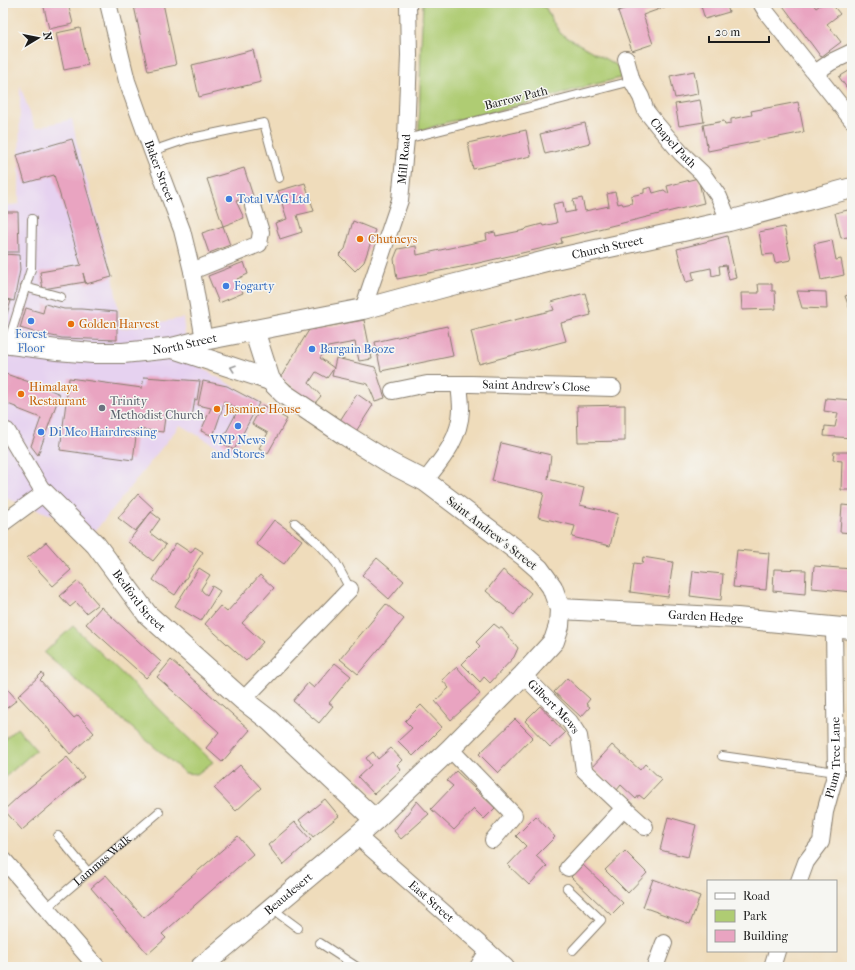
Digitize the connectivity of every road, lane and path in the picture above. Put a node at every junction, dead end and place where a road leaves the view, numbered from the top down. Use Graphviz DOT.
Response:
graph roads {
  1 [pos="108,3"];
  2 [pos="408,3"];
  3 [pos="760,3"];
  4 [pos="852,52"];
  5 [pos="626,59"];
  6 [pos="815,74"];
  7 [pos="632,81"];
  8 [pos="852,120"];
  9 [pos="406,139"];
  10 [pos="152,151"];
  11 [pos="279,178"];
  12 [pos="852,188"];
  13 [pos="254,206"];
  14 [pos="32,220"];
  15 [pos="729,221"];
  16 [pos="192,271"];
  17 [pos="25,287"];
  18 [pos="60,297"];
  19 [pos="364,309"];
  20 [pos="254,330"];
  21 [pos="204,340"];
  22 [pos="6,343"];
  23 [pos="172,348"];
  24 [pos="270,380"];
  25 [pos="459,385"];
  26 [pos="614,388"];
  27 [pos="393,391"];
  28 [pos="7,431"];
  29 [pos="425,481"];
  30 [pos="44,493"];
  31 [pos="3,523"];
  32 [pos="295,523"];
  33 [pos="350,589"];
  34 [pos="560,610"];
  35 [pos="843,629"];
  36 [pos="523,675"];
  37 [pos="243,700"];
  38 [pos="450,749"];
  39 [pos="722,756"];
  40 [pos="836,772"];
  41 [pos="624,808"];
  42 [pos="158,812"];
  43 [pos="375,820"];
  44 [pos="645,827"];
  45 [pos="58,836"];
  46 [pos="357,836"];
  47 [pos="493,840"];
  48 [pos="3,859"];
  49 [pos="568,868"];
  50 [pos="88,872"];
  51 [pos="799,880"];
  52 [pos="567,888"];
  53 [pos="271,908"];
  54 [pos="46,909"];
  55 [pos="298,928"];
  56 [pos="320,943"];
  57 [pos="664,943"];
  58 [pos="572,950"];
  59 [pos="488,951"];
  60 [pos="777,952"];
  61 [pos="97,967"];
  62 [pos="201,967"];
  63 [pos="357,967"];
  64 [pos="478,967"];
  65 [pos="506,967"];
  66 [pos="655,967"];
  67 [pos="772,967"];
  1 -- 10 [label="street, Baker Street"];
  2 -- 9 [label="street, Mill Road"];
  3 -- 6 [label="street"];
  4 -- 6 [label="street"];
  5 -- 7 [label="street, Chapel Path"];
  6 -- 8 [label="street"];
  7 -- 9 [label="lane, Barrow Path"];
  7 -- 15 [label="street, Chapel Path"];
  9 -- 19 [label="street, Mill Road"];
  10 -- 11 [label="lane"];
  10 -- 16 [label="street, Baker Street"];
  12 -- 15 [label="street, Church Street"];
  13 -- 16 [label="street"];
  14 -- 17 [label="lane"];
  15 -- 19 [label="street, Church Street"];
  16 -- 21 [label="street, Baker Street"];
  17 -- 18 [label="lane"];
  17 -- 22 [label="lane"];
  19 -- 20 [label="street, North Street"];
  20 -- 21 [label="street, North Street"];
  20 -- 24 [label="street, Saint Andrew's Street"];
  21 -- 23 [label="street, North Street"];
  22 -- 23 [label="street, North Street"];
  24 -- 23 [label="street, Saint Andrew's Street, one-way"];
  24 -- 29 [label="street, Saint Andrew's Street"];
  25 -- 26 [label="street, Saint Andrew's Close"];
  25 -- 27 [label="street, Saint Andrew's Close"];
  25 -- 29 [label="street"];
  28 -- 30 [label="street"];
  29 -- 34 [label="street, Saint Andrew's Street"];
  30 -- 31 [label="street"];
  30 -- 37 [label="street, Bedford Street"];
  32 -- 33 [label="lane"];
  33 -- 37 [label="street"];
  34 -- 35 [label="street, Garden Hedge"];
  34 -- 36 [label="street, Saint Andrew's Street"];
  35 -- 40 [label="street, Plum Tree Lane"];
  36 -- 38 [label="street, Saint Andrew's Street"];
  36 -- 41 [label="street, Gilbert Mews"];
  37 -- 43 [label="street, Bedford Street"];
  38 -- 43 [label="street, Saint Andrew's Street"];
  38 -- 47 [label="street"];
  39 -- 40 [label="lane"];
  40 -- 51 [label="street, Plum Tree Lane"];
  41 -- 44 [label="street, Gilbert Mews"];
  41 -- 49 [label="street"];
  42 -- 50 [label="lane, Lammas Walk"];
  43 -- 46 [label="street, Beaudesert"];
  45 -- 50 [label="lane"];
  46 -- 53 [label="street, Beaudesert"];
  46 -- 59 [label="street, East Street"];
  48 -- 54 [label="street"];
  50 -- 54 [label="lane, Lammas Walk"];
  52 -- 58 [label="lane"];
  53 -- 55 [label="lane"];
  53 -- 62 [label="street, Beaudesert"];
  54 -- 61 [label="street"];
  56 -- 63 [label="lane"];
  57 -- 66 [label="street"];
  59 -- 64 [label="street"];
  59 -- 65 [label="street, East Street"];
  60 -- 67 [label="street"];
}
